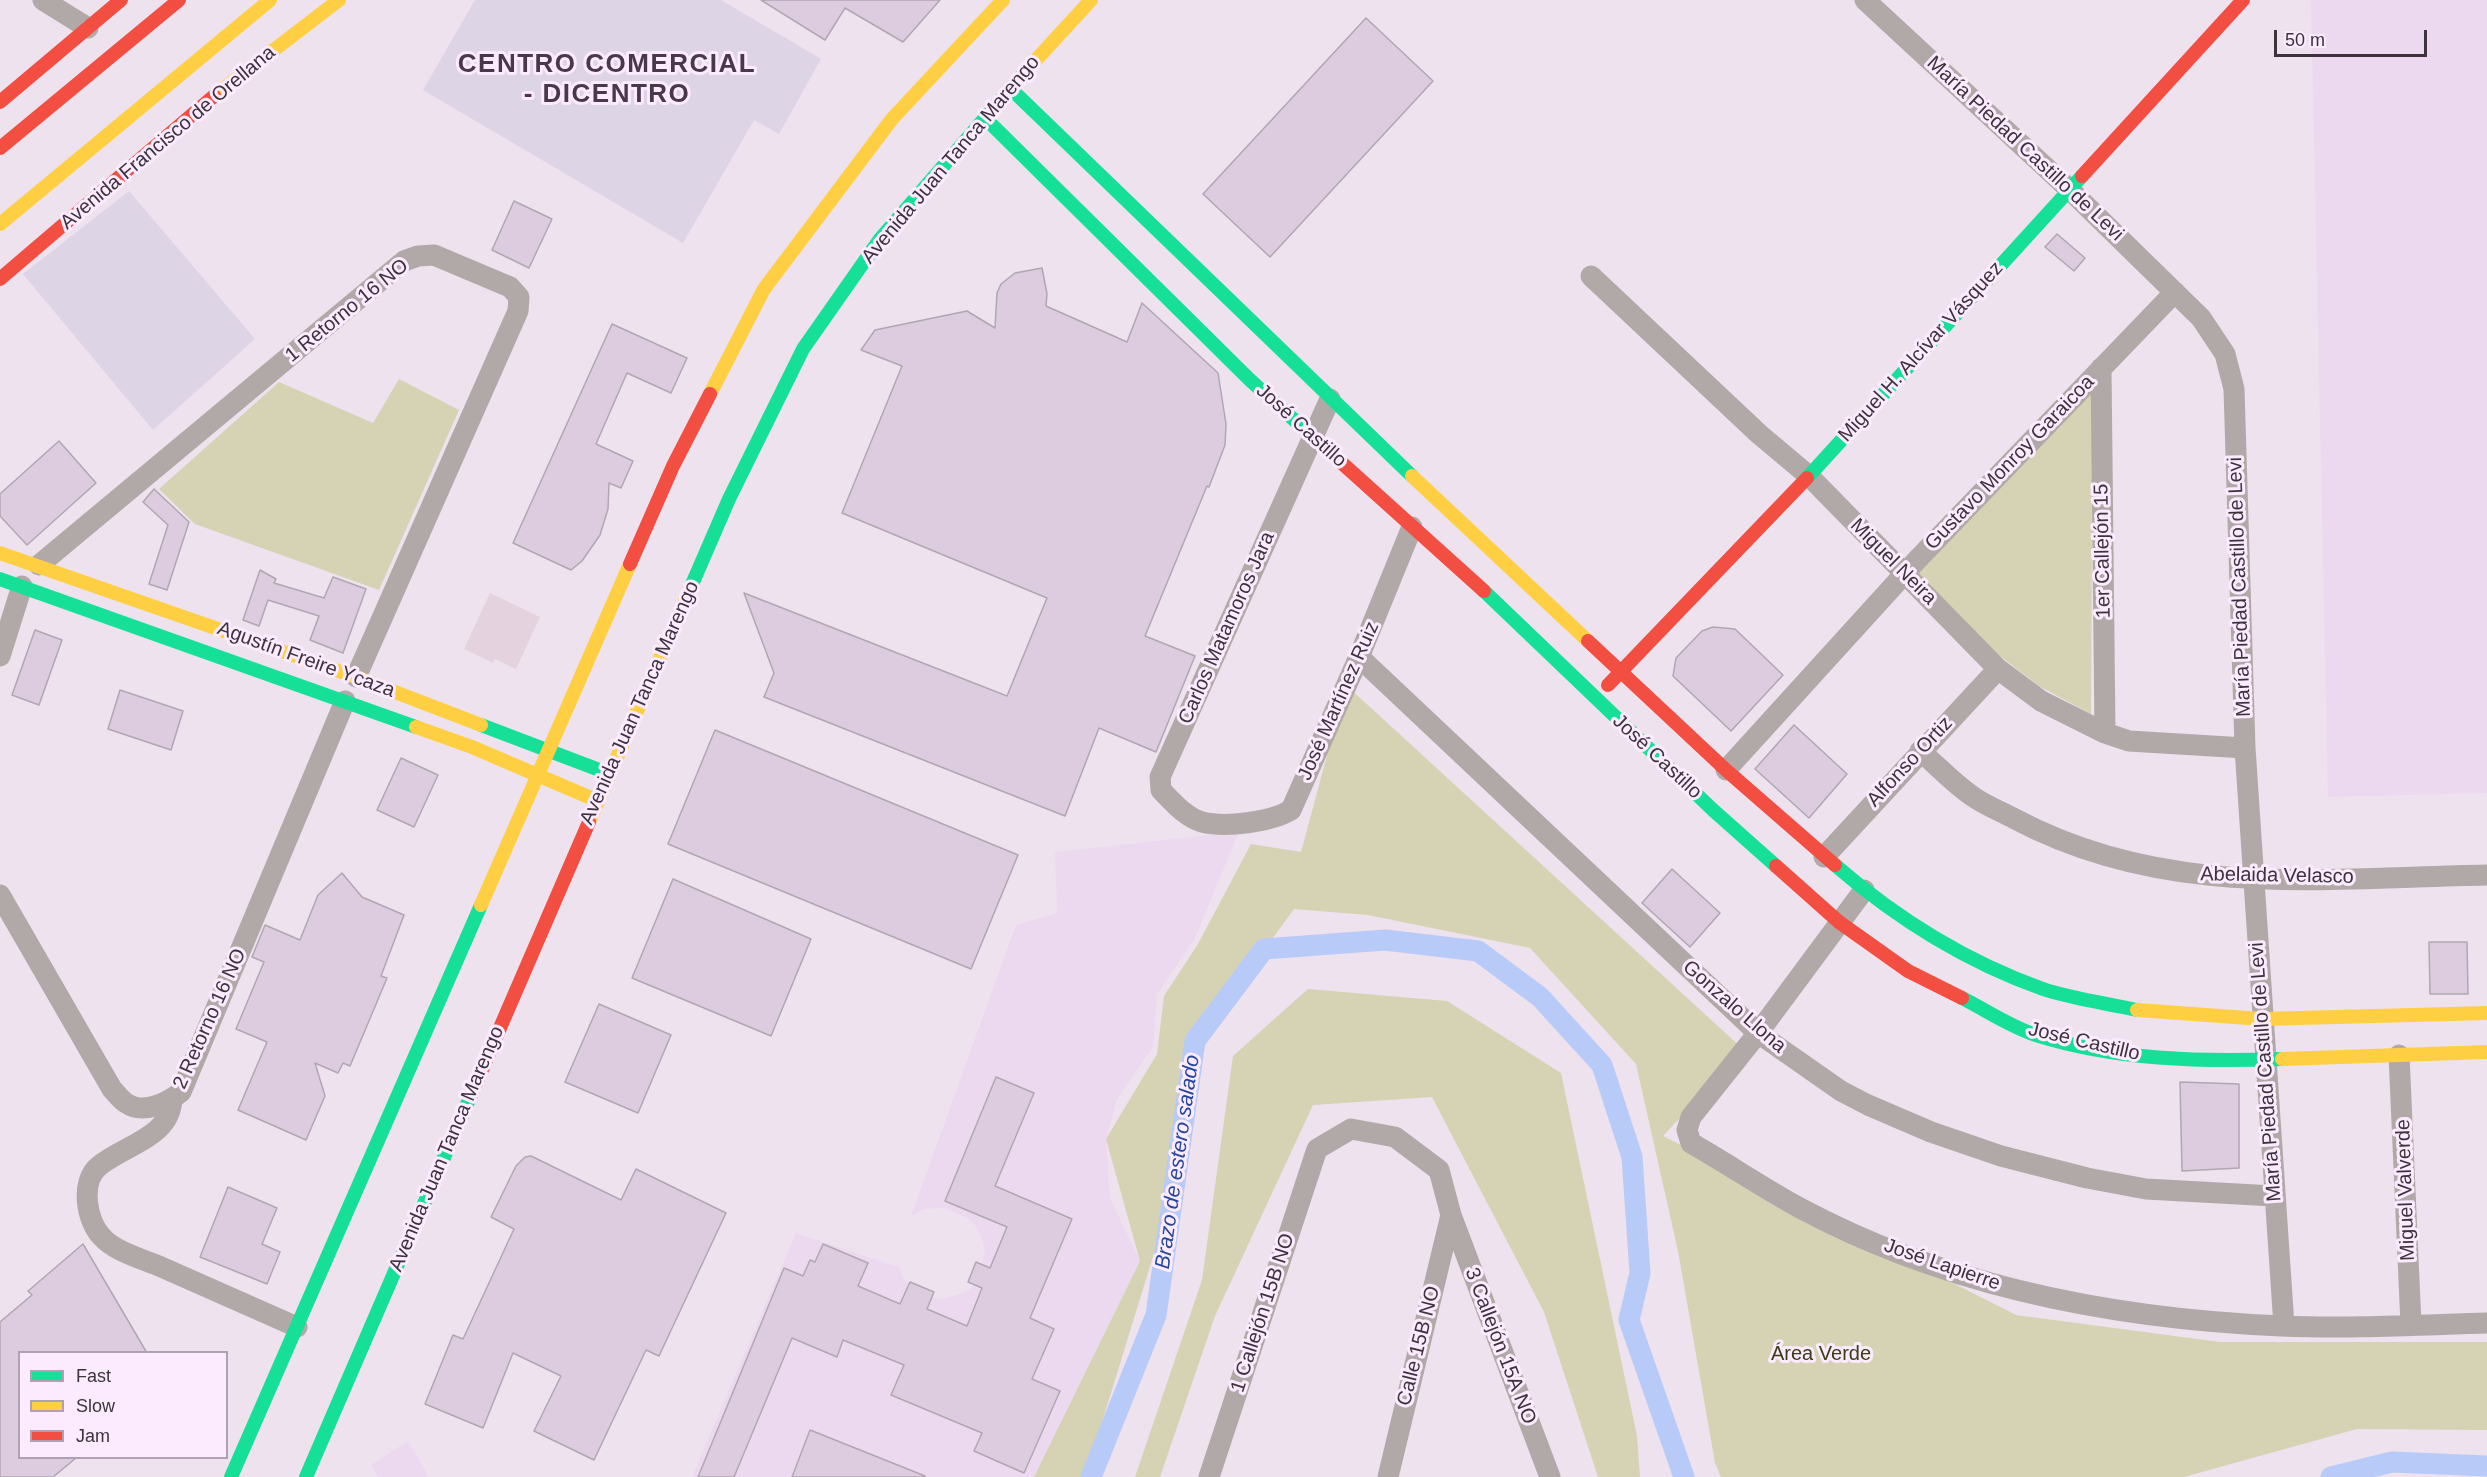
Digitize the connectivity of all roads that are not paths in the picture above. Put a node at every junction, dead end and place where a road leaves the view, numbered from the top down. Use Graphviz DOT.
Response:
graph roads {
  1 [pos="43,0"];
  2 [pos="121,0"];
  3 [pos="179,0"];
  4 [pos="270,0"];
  5 [pos="339,0"];
  6 [pos="1003,0"];
  7 [pos="1091,0"];
  8 [pos="1865,0"];
  9 [pos="2243,0"];
  10 [pos="88,28"];
  11 [pos="1010,88"];
  12 [pos="0,102"];
  13 [pos="985,118"];
  14 [pos="0,148"];
  15 [pos="2069,189"];
  16 [pos="0,224"];
  17 [pos="1591,276"];
  18 [pos="0,279"];
  19 [pos="2175,292"];
  20 [pos="2101,368"];
  21 [pos="1330,399"];
  22 [pos="1312,437"];
  23 [pos="1809,476"];
  24 [pos="1412,527"];
  25 [pos="0,553"];
  26 [pos="39,565"];
  27 [pos="1905,573"];
  28 [pos="0,579"];
  29 [pos="22,586"];
  30 [pos="0,656"];
  31 [pos="1359,657"];
  32 [pos="1998,669"];
  33 [pos="1621,672"];
  34 [pos="356,677"];
  35 [pos="1595,699"];
  36 [pos="345,701"];
  37 [pos="2105,733"];
  38 [pos="2245,748"];
  39 [pos="550,750"];
  40 [pos="1920,751"];
  41 [pos="1726,770"];
  42 [pos="610,774"];
  43 [pos="539,777"];
  44 [pos="598,801"];
  45 [pos="1224,824"];
  46 [pos="1824,857"];
  47 [pos="2487,875"];
  48 [pos="2253,879"];
  49 [pos="1864,890"];
  50 [pos="0,895"];
  51 [pos="1839,922"];
  52 [pos="2487,1013"];
  53 [pos="2262,1019"];
  54 [pos="1758,1033"];
  55 [pos="2487,1052"];
  56 [pos="2399,1055"];
  57 [pos="2265,1060"];
  58 [pos="172,1099"];
  59 [pos="1317,1149"];
  60 [pos="2274,1196"];
  61 [pos="1450,1215"];
  62 [pos="2487,1323"];
  63 [pos="2411,1325"];
  64 [pos="2284,1326"];
  65 [pos="297,1327"];
  66 [pos="231,1477"];
  67 [pos="306,1477"];
  68 [pos="1209,1477"];
  69 [pos="1388,1477"];
  70 [pos="1550,1477"];
  1 -- 10 [label="street"];
  2 -- 10 [label="main road"];
  3 -- 14 [label="main road"];
  4 -- 16 [label="main road, Avenida Francisco de Orellana"];
  5 -- 18 [label="main road, Avenida Francisco de Orellana"];
  6 -- 39 [label="main road"];
  7 -- 11 [label="main road, Avenida Juan Tanca Marengo"];
  8 -- 15 [label="street, María Piedad Castillo de Levi"];
  9 -- 15 [label="main road, Miguel H. Alcívar Vásquez"];
  10 -- 12 [label="main road"];
  11 -- 13 [label="main road, Avenida Juan Tanca Marengo"];
  11 -- 21 [label="main road, José Castillo"];
  13 -- 22 [label="main road, José Castillo"];
  13 -- 42 [label="main road, Avenida Juan Tanca Marengo"];
  15 -- 19 [label="street, María Piedad Castillo de Levi"];
  15 -- 23 [label="main road, Miguel H. Alcívar Vásquez"];
  17 -- 23 [label="street, Miguel Neira"];
  19 -- 20 [label="street, Gustavo Monroy Garaicoa"];
  19 -- 38 [label="street, María Piedad Castillo de Levi"];
  20 -- 27 [label="street, Gustavo Monroy Garaicoa"];
  20 -- 37 [label="street, 1er Callejón 15"];
  21 -- 22 [label="street, Carlos Matamoros Jara"];
  21 -- 33 [label="main road, José Castillo"];
  22 -- 24 [label="main road, José Castillo"];
  22 -- 45 [label="street, Carlos Matamoros Jara"];
  23 -- 27 [label="street, Miguel Neira"];
  23 -- 33 [label="main road, Miguel H. Alcívar Vásquez"];
  24 -- 31 [label="street, José Martínez Ruiz"];
  24 -- 35 [label="main road, José Castillo"];
  25 -- 26 [label="main road, Agustín Freire Ycaza"];
  26 -- 34 [label="main road, Agustín Freire Ycaza"];
  26 -- 34 [label="street, 1 Retorno 16 NO"];
  27 -- 32 [label="street, Miguel Neira"];
  27 -- 41 [label="street, Gustavo Monroy Garaicoa"];
  28 -- 29 [label="main road, Agustín Freire Ycaza"];
  29 -- 30 [label="street"];
  29 -- 36 [label="main road, Agustín Freire Ycaza"];
  31 -- 45 [label="street, José Martínez Ruiz"];
  31 -- 54 [label="street, Gonzalo Llona"];
  32 -- 37 [label="street, Miguel Neira"];
  32 -- 40 [label="street, Alfonso Ortiz"];
  33 -- 35 [label="main road, Miguel H. Alcívar Vásquez"];
  33 -- 41 [label="main road, José Castillo"];
  34 -- 39 [label="main road, Agustín Freire Ycaza"];
  35 -- 51 [label="main road, José Castillo"];
  36 -- 43 [label="main road, Agustín Freire Ycaza"];
  36 -- 58 [label="street, 2 Retorno 16 NO"];
  37 -- 38 [label="street, Miguel Neira"];
  38 -- 48 [label="street, María Piedad Castillo de Levi"];
  39 -- 42 [label="main road, Agustín Freire Ycaza"];
  39 -- 43 [label="main road"];
  40 -- 46 [label="street, Alfonso Ortiz"];
  40 -- 48 [label="street, Abelaida Velasco"];
  41 -- 46 [label="main road, José Castillo"];
  42 -- 44 [label="main road, Avenida Juan Tanca Marengo"];
  43 -- 44 [label="main road, Agustín Freire Ycaza"];
  43 -- 65 [label="main road"];
  44 -- 67 [label="main road, Avenida Juan Tanca Marengo"];
  46 -- 49 [label="main road, José Castillo"];
  47 -- 48 [label="street, Abelaida Velasco"];
  48 -- 53 [label="street, María Piedad Castillo de Levi"];
  49 -- 51 [label="street, José Lapierre"];
  49 -- 53 [label="main road, José Castillo"];
  50 -- 58 [label="street, 2 Retorno 16 NO"];
  51 -- 54 [label="street, José Lapierre"];
  51 -- 57 [label="main road, José Castillo"];
  52 -- 53 [label="main road, José Castillo"];
  53 -- 57 [label="street, María Piedad Castillo de Levi"];
  54 -- 60 [label="street, Gonzalo Llona"];
  54 -- 64 [label="street, José Lapierre"];
  55 -- 56 [label="main road, José Castillo"];
  56 -- 57 [label="main road, José Castillo"];
  56 -- 63 [label="street, Miguel Valverde"];
  57 -- 60 [label="street, María Piedad Castillo de Levi"];
  58 -- 65 [label="street"];
  59 -- 61 [label="street, 3 Callejón 15A NO"];
  59 -- 68 [label="street, 1 Callejón 15B NO"];
  60 -- 64 [label="street, María Piedad Castillo de Levi"];
  61 -- 69 [label="street, Calle 15B NO"];
  61 -- 70 [label="street, 3 Callejón 15A NO"];
  62 -- 63 [label="street, José Lapierre"];
  63 -- 64 [label="street, José Lapierre"];
  65 -- 66 [label="main road"];
}
